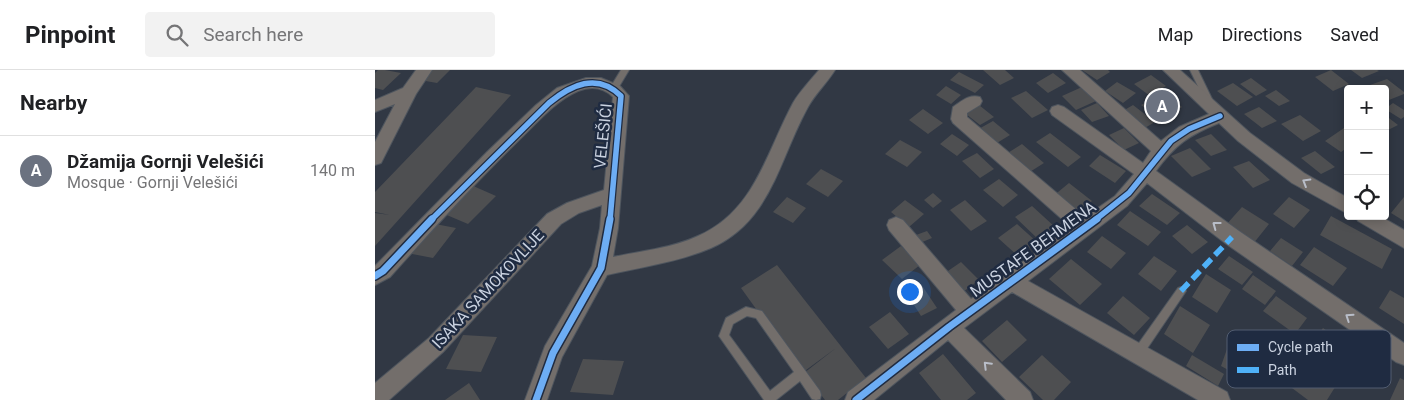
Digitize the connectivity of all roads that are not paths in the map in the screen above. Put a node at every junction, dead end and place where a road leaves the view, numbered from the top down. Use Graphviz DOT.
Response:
graph roads {
  1 [pos="424,70"];
  2 [pos="625,70"];
  3 [pos="827,70"];
  4 [pos="1070,70"];
  5 [pos="1171,70"];
  6 [pos="1194,70"];
  7 [pos="614,88"];
  8 [pos="409,92"];
  9 [pos="974,101"];
  10 [pos="375,106"];
  11 [pos="1058,111"];
  12 [pos="1216,113"];
  13 [pos="382,139"];
  14 [pos="1162,150"];
  15 [pos="375,158"];
  16 [pos="1145,172"];
  17 [pos="611,195"];
  18 [pos="1344,205"];
  19 [pos="1371,220"];
  20 [pos="896,225"];
  21 [pos="1085,228"];
  22 [pos="1404,240"];
  23 [pos="601,268"];
  24 [pos="375,276"];
  25 [pos="1012,282"];
  26 [pos="1181,290"];
  27 [pos="970,312"];
  28 [pos="949,327"];
  29 [pos="1369,330"];
  30 [pos="1391,345"];
  31 [pos="1137,354"];
  32 [pos="1404,354"];
  33 [pos="799,374"];
  34 [pos="816,395"];
  35 [pos="375,398"];
  36 [pos="769,399"];
  37 [pos="536,400"];
  38 [pos="856,400"];
  39 [pos="1022,400"];
  40 [pos="1219,400"];
  1 -- 8 [label="street"];
  2 -- 7 [label="lane"];
  3 -- 23 [label="street"];
  4 -- 14 [label="street"];
  5 -- 12 [label="street"];
  6 -- 12 [label="lane"];
  7 -- 17 [label="street, VELEŠIĆI"];
  7 -- 24 [label="street, VELEŠIĆI"];
  8 -- 10 [label="street"];
  8 -- 13 [label="street"];
  9 -- 21 [label="street"];
  11 -- 16 [label="street"];
  12 -- 14 [label="street, MUSTAFE BEHMENA"];
  18 -- 12 [label="street, one-way"];
  13 -- 15 [label="street"];
  14 -- 16 [label="street, MUSTAFE BEHMENA"];
  16 -- 21 [label="street, MUSTAFE BEHMENA"];
  29 -- 16 [label="street, one-way"];
  17 -- 23 [label="street, VELEŠIĆI"];
  17 -- 35 [label="street, ISAKA SAMOKOVLIJE"];
  19 -- 22 [label="street"];
  20 -- 27 [label="street"];
  21 -- 25 [label="street, MUSTAFE BEHMENA"];
  23 -- 37 [label="street, VELEŠIĆI"];
  25 -- 27 [label="street, MUSTAFE BEHMENA"];
  25 -- 31 [label="street, MUSTAFE BEHMENA"];
  26 -- 31 [label="lane"];
  27 -- 28 [label="street, MUSTAFE BEHMENA"];
  28 -- 38 [label="street, MUSTAFE BEHMENA"];
  39 -- 28 [label="street, one-way"];
  32 -- 30 [label="street, one-way"];
  31 -- 40 [label="street, MUSTAFE BEHMENA"];
  33 -- 34 [label="lane"];
  33 -- 36 [label="lane"];
  33 -- 36 [label="lane"];
}
